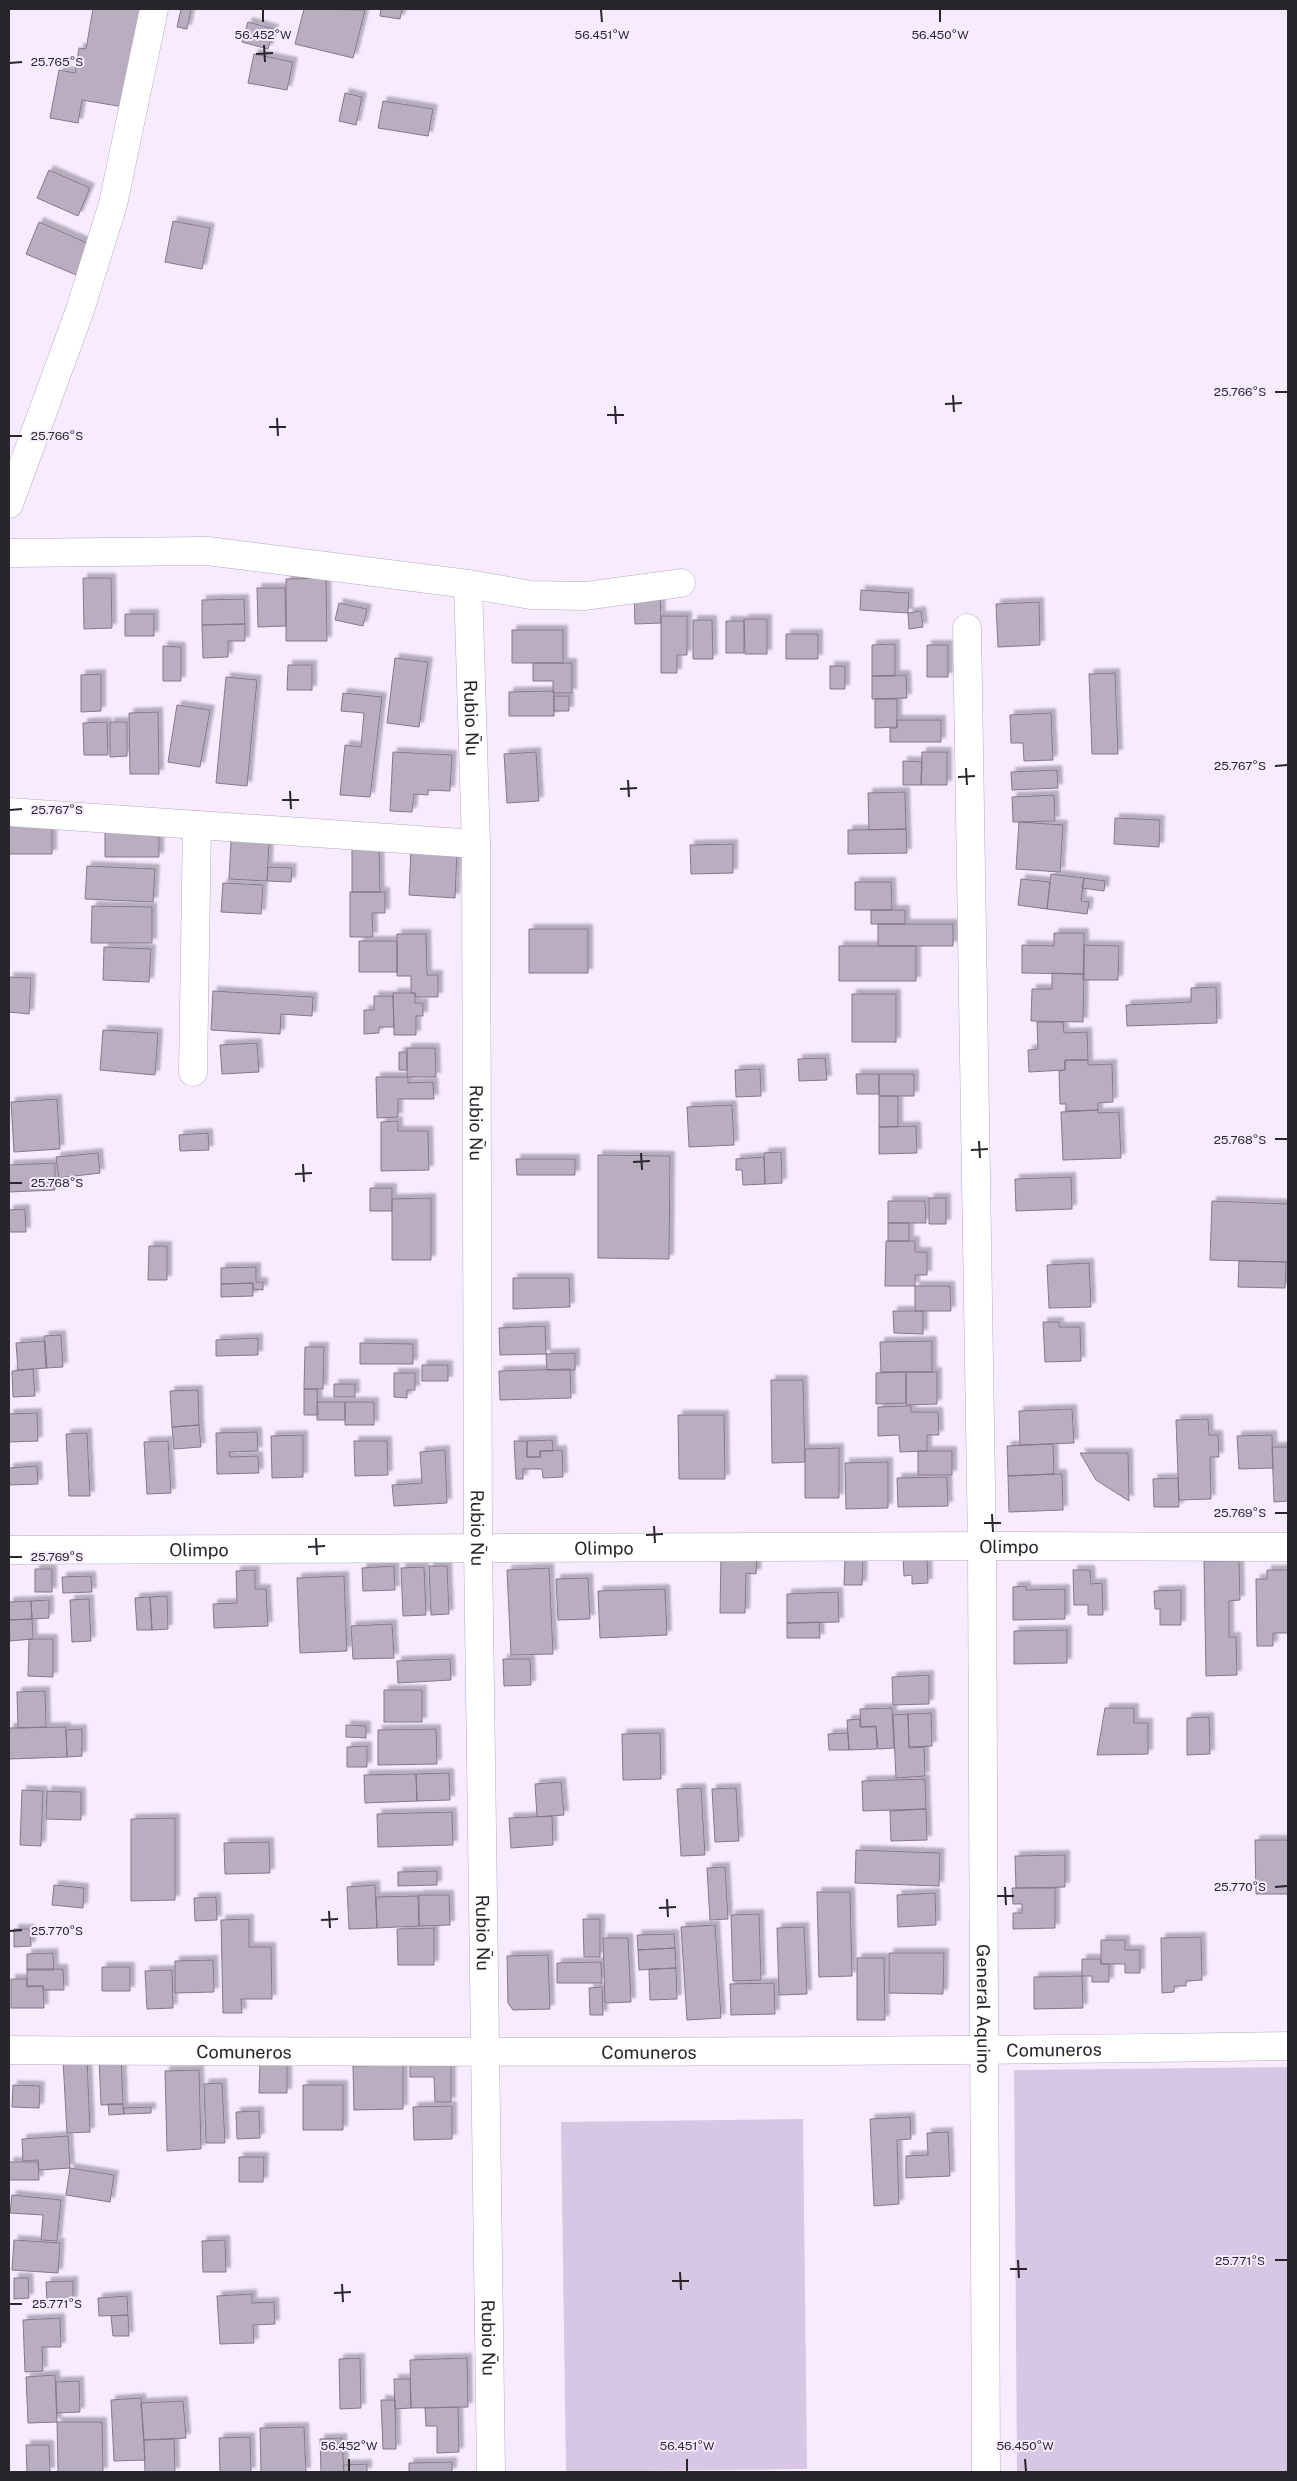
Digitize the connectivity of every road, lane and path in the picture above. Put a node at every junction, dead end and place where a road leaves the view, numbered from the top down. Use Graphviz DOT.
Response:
graph roads {
  1 [pos="154,9"];
  2 [pos="9,504"];
  3 [pos="9,553"];
  4 [pos="681,583"];
  5 [pos="468,584"];
  6 [pos="967,628"];
  7 [pos="9,812"];
  8 [pos="197,825"];
  9 [pos="476,844"];
  10 [pos="192,1072"];
  11 [pos="982,1546"];
  12 [pos="478,1547"];
  13 [pos="1288,1547"];
  14 [pos="9,1550"];
  15 [pos="1288,2046"];
  16 [pos="9,2050"];
  17 [pos="983,2051"];
  18 [pos="486,2053"];
  19 [pos="491,2472"];
  20 [pos="986,2472"];
  1 -- 2 [label="street"];
  3 -- 5 [label="street"];
  4 -- 5 [label="street"];
  5 -- 9 [label="street, Rubio Ñu"];
  6 -- 11 [label="street, General Aquino"];
  7 -- 8 [label="street"];
  8 -- 9 [label="street"];
  8 -- 10 [label="street"];
  9 -- 12 [label="street, Rubio Ñu"];
  11 -- 12 [label="street, Olimpo"];
  11 -- 13 [label="street, Olimpo"];
  11 -- 17 [label="street, General Aquino"];
  12 -- 14 [label="street, Olimpo"];
  12 -- 18 [label="street, Rubio Ñu"];
  15 -- 17 [label="street, Comuneros"];
  16 -- 18 [label="street, Comuneros"];
  17 -- 18 [label="street, Comuneros"];
  17 -- 20 [label="street, General Aquino"];
  18 -- 19 [label="street, Rubio Ñu"];
}
